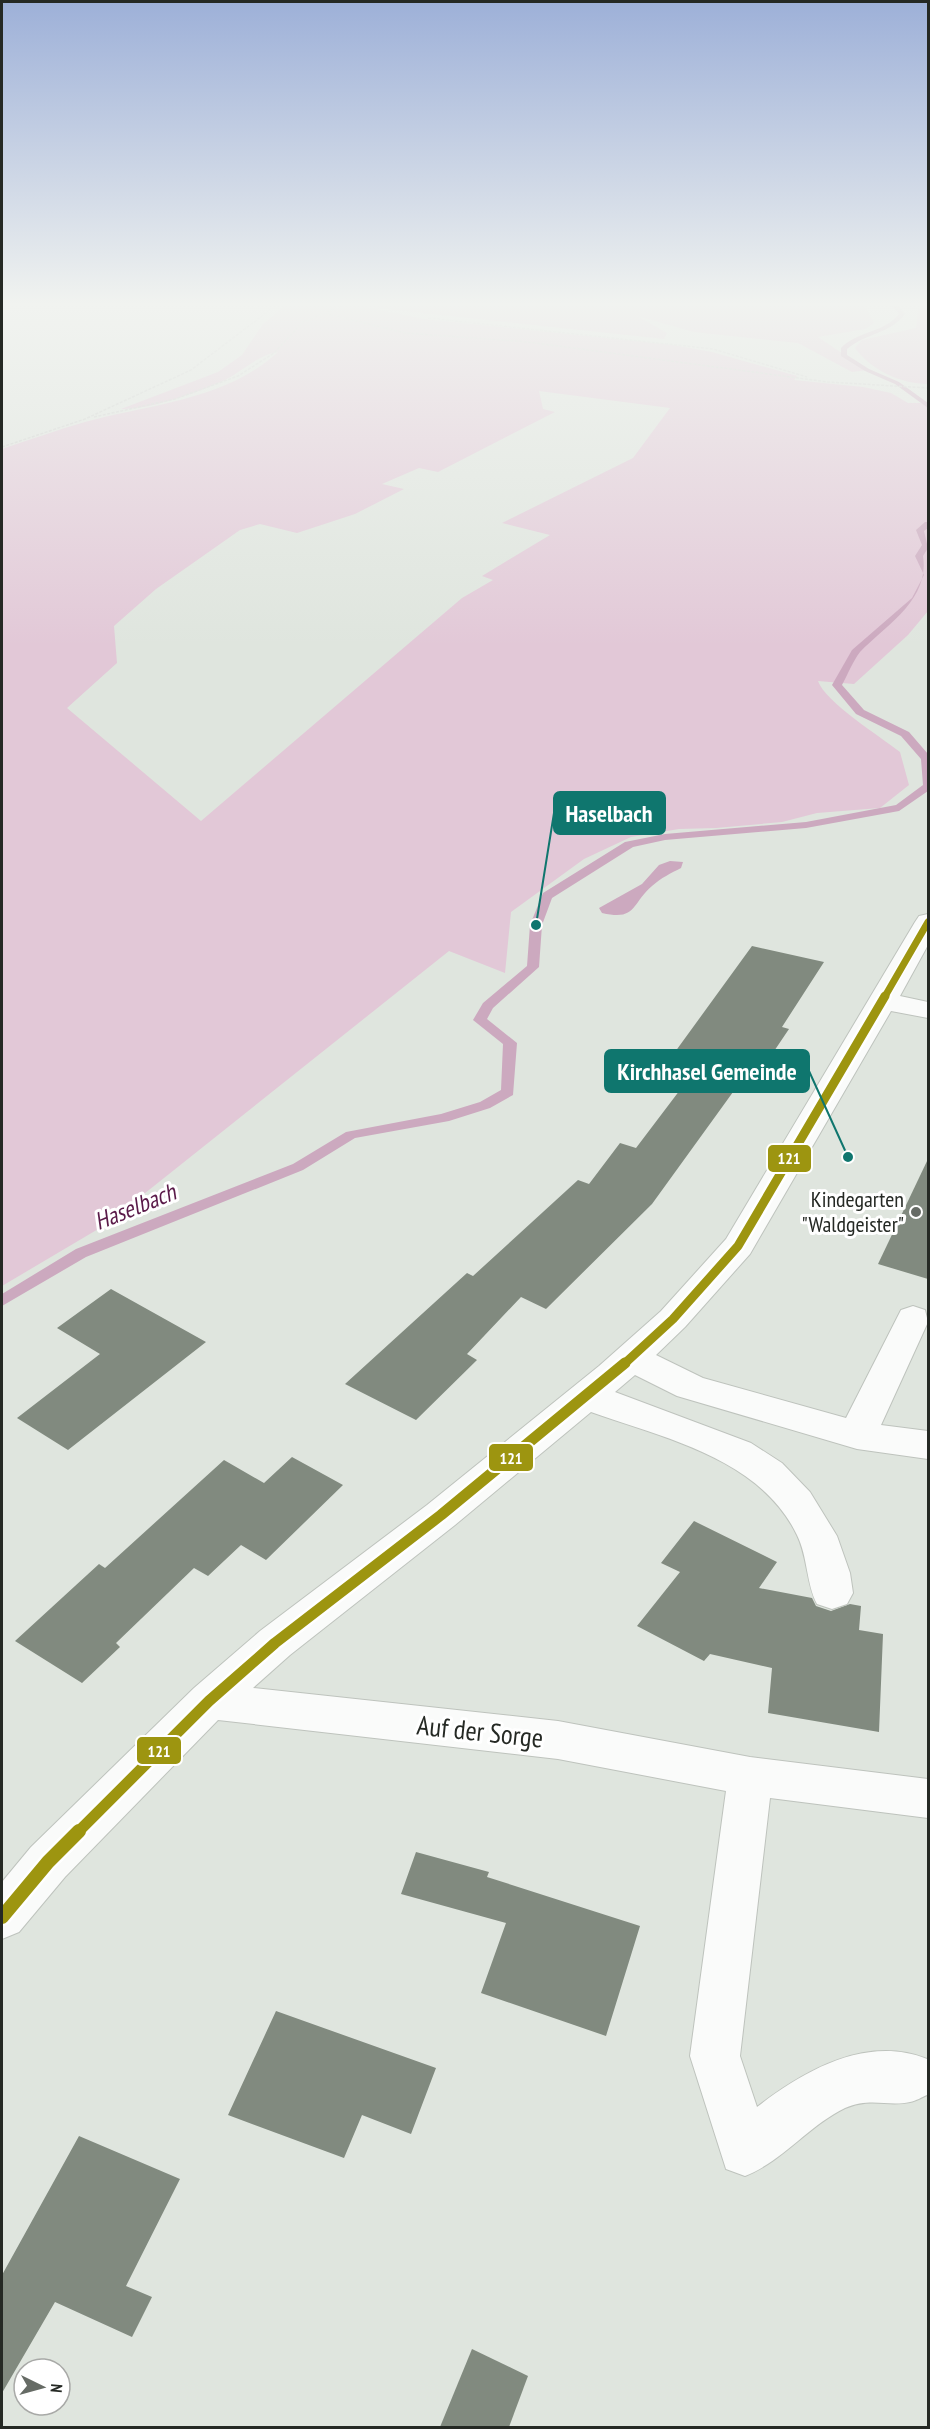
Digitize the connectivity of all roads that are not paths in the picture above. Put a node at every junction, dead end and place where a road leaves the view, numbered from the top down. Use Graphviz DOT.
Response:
graph roads {
  1 [pos="928,922"];
  2 [pos="884,1001"];
  3 [pos="928,1010"];
  4 [pos="913,1318"];
  5 [pos="632,1358"];
  6 [pos="586,1396"];
  7 [pos="857,1435"];
  8 [pos="928,1445"];
  9 [pos="832,1593"];
  10 [pos="209,1701"];
  11 [pos="750,1776"];
  12 [pos="928,1798"];
  13 [pos="2,1917"];
  14 [pos="909,2077"];
  1 -- 2 [label="street"];
  2 -- 3 [label="street"];
  2 -- 5 [label="street"];
  4 -- 7 [label="street"];
  5 -- 6 [label="street"];
  5 -- 7 [label="street"];
  6 -- 9 [label="street"];
  6 -- 10 [label="street"];
  7 -- 8 [label="street"];
  10 -- 11 [label="street, Auf der Sorge"];
  10 -- 13 [label="street"];
  11 -- 12 [label="street, Auf der Sorge"];
  11 -- 14 [label="street"];
}
